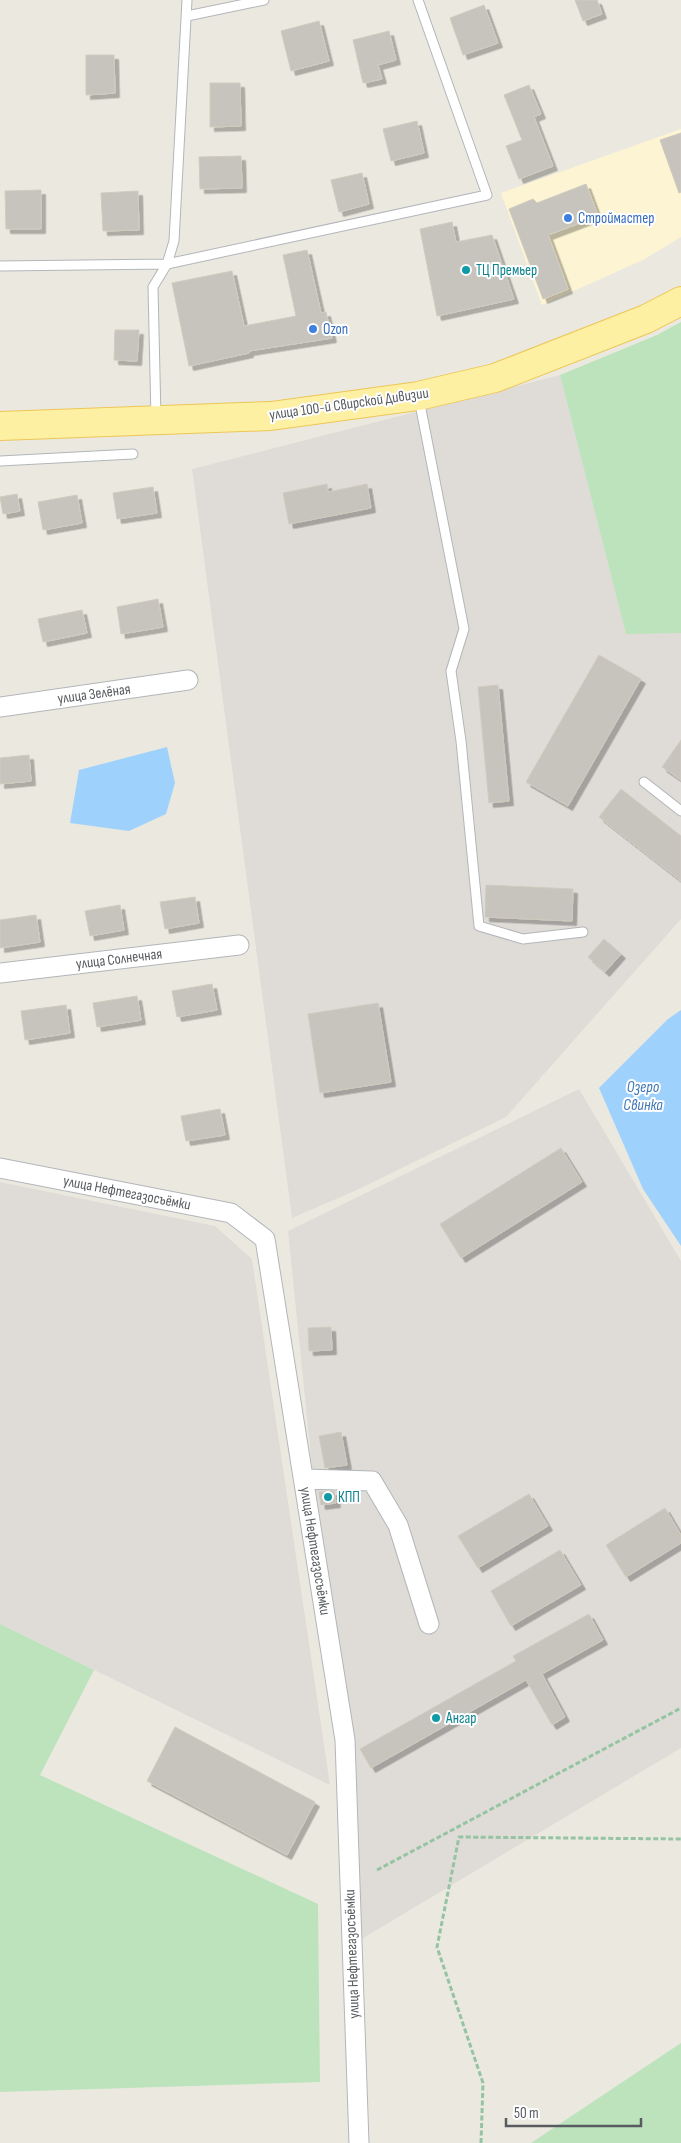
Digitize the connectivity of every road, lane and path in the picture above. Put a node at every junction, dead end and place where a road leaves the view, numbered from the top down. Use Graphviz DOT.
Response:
graph roads {
  1 [pos="187,0"];
  2 [pos="264,0"];
  3 [pos="418,0"];
  4 [pos="187,16"];
  5 [pos="167,264"];
  6 [pos="0,266"];
  7 [pos="681,301"];
  8 [pos="418,396"];
  9 [pos="156,421"];
  10 [pos="0,426"];
  11 [pos="133,454"];
  12 [pos="0,461"];
  13 [pos="188,680"];
  14 [pos="0,707"];
  15 [pos="644,782"];
  16 [pos="681,811"];
  17 [pos="584,932"];
  18 [pos="239,945"];
  19 [pos="0,973"];
  20 [pos="0,1168"];
  21 [pos="304,1479"];
  22 [pos="428,1624"];
  23 [pos="681,1708"];
  24 [pos="681,1839"];
  25 [pos="376,1870"];
  26 [pos="359,2143"];
  27 [pos="481,2143"];
  1 -- 4 [label="lane"];
  2 -- 4 [label="lane"];
  3 -- 5 [label="lane"];
  4 -- 5 [label="lane"];
  5 -- 6 [label="lane"];
  5 -- 9 [label="lane"];
  7 -- 8 [label="main road, улица 100-й Свирской Дивизии"];
  8 -- 9 [label="main road, улица 100-й Свирской Дивизии"];
  8 -- 17 [label="lane"];
  9 -- 10 [label="main road, улица 100-й Свирской Дивизии"];
  11 -- 12 [label="lane"];
  13 -- 14 [label="street, улица Зелёная"];
  15 -- 16 [label="lane"];
  18 -- 19 [label="street, улица Солнечная"];
  20 -- 21 [label="street, улица Нефтегазосъёмки"];
  21 -- 22 [label="street"];
  21 -- 26 [label="street, улица Нефтегазосъёмки"];
  23 -- 25 [label="path"];
  24 -- 27 [label="path"];
}
